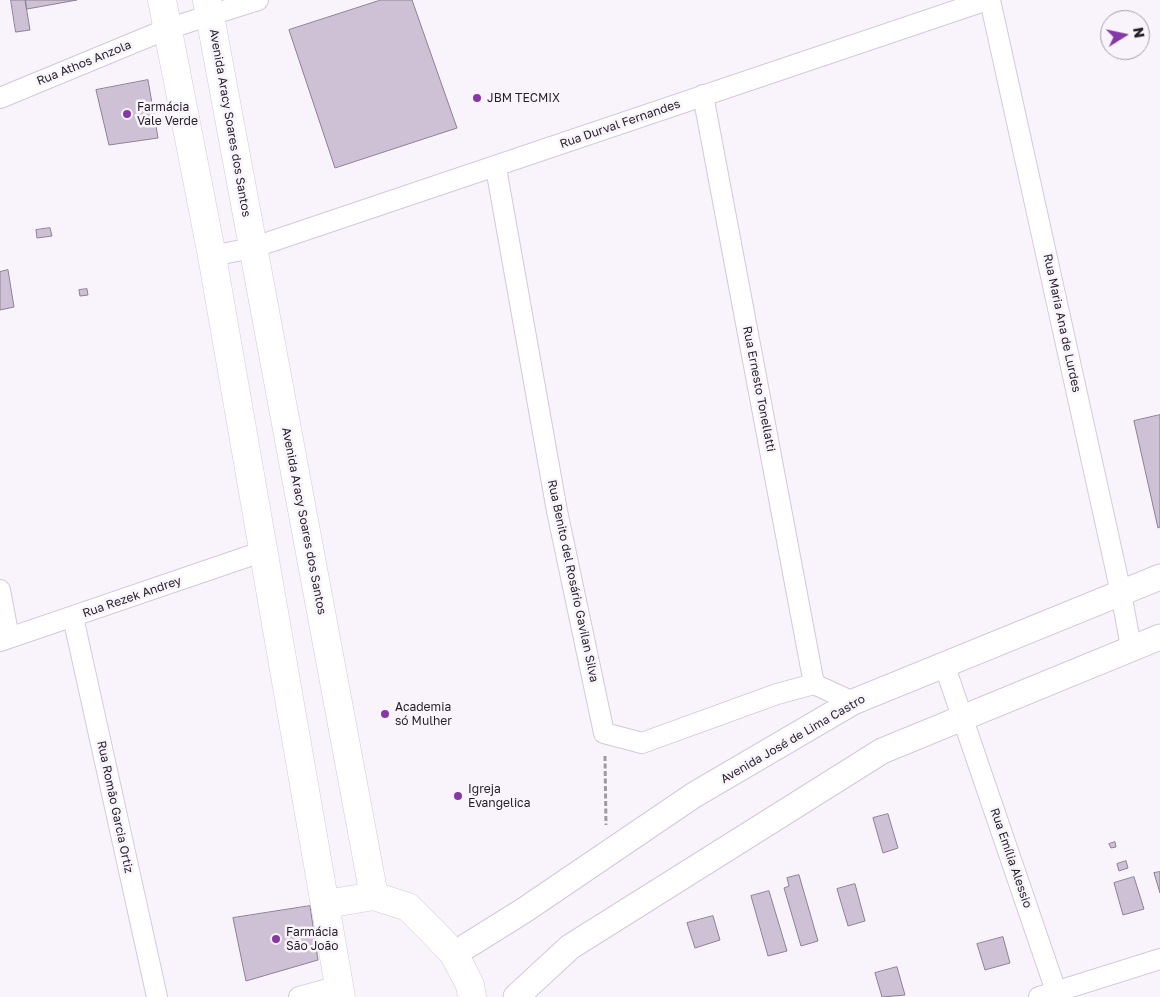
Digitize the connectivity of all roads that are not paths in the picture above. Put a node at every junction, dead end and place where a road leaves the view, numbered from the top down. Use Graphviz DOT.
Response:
graph roads {
  1 [pos="162,0"];
  2 [pos="258,0"];
  3 [pos="988,0"];
  4 [pos="209,8"];
  5 [pos="167,29"];
  6 [pos="703,95"];
  7 [pos="0,98"];
  8 [pos="496,168"];
  9 [pos="252,248"];
  10 [pos="212,256"];
  11 [pos="264,551"];
  12 [pos="1160,577"];
  13 [pos="0,590"];
  14 [pos="1121,593"];
  15 [pos="73,617"];
  16 [pos="1160,637"];
  17 [pos="4,640"];
  18 [pos="1130,648"];
  19 [pos="944,664"];
  20 [pos="814,684"];
  21 [pos="853,702"];
  22 [pos="964,718"];
  23 [pos="374,896"];
  24 [pos="326,904"];
  25 [pos="454,954"];
  26 [pos="1160,959"];
  27 [pos="340,992"];
  28 [pos="1051,995"];
  29 [pos="156,997"];
  30 [pos="300,997"];
  31 [pos="472,997"];
  32 [pos="516,997"];
  1 -- 5 [label="main road"];
  2 -- 4 [label="street, Rua Athos Anzola"];
  3 -- 6 [label="street, Rua Durval Fernandes"];
  3 -- 14 [label="street, Rua Maria Ana de Lurdes"];
  4 -- 5 [label="street, Rua Athos Anzola"];
  4 -- 9 [label="main road, Avenida Aracy Soares dos Santos"];
  5 -- 7 [label="street, Rua Athos Anzola"];
  5 -- 10 [label="main road"];
  6 -- 8 [label="street, Rua Durval Fernandes"];
  6 -- 20 [label="street, Rua Ernesto Tonellatti"];
  8 -- 9 [label="street, Rua Durval Fernandes"];
  8 -- 20 [label="street, Rua Benito del Rosário Gavilan Silva"];
  9 -- 10 [label="street, Rua Durval Fernandes"];
  9 -- 23 [label="main road, Avenida Aracy Soares dos Santos"];
  10 -- 11 [label="main road"];
  11 -- 15 [label="street, Rua Rezek Andrey"];
  11 -- 24 [label="main road"];
  12 -- 14 [label="street, Avenida José de Lima Castro"];
  13 -- 17 [label="street"];
  14 -- 18 [label="street, Rua Maria Ana de Lurdes"];
  14 -- 19 [label="street, Avenida José de Lima Castro"];
  15 -- 17 [label="street, Rua Rezek Andrey"];
  15 -- 29 [label="street, Rua Romão Garcia Ortiz"];
  16 -- 18 [label="street"];
  18 -- 22 [label="street"];
  19 -- 21 [label="street, Avenida José de Lima Castro"];
  19 -- 22 [label="street, Rua Emília Alessio"];
  20 -- 21 [label="street"];
  21 -- 25 [label="street, Avenida José de Lima Castro"];
  22 -- 28 [label="street, Rua Emília Alessio"];
  22 -- 32 [label="street"];
  23 -- 24 [label="main road"];
  23 -- 25 [label="main road"];
  24 -- 27 [label="main road"];
  25 -- 31 [label="main road"];
  26 -- 28 [label="street"];
  27 -- 30 [label="street"];
}
